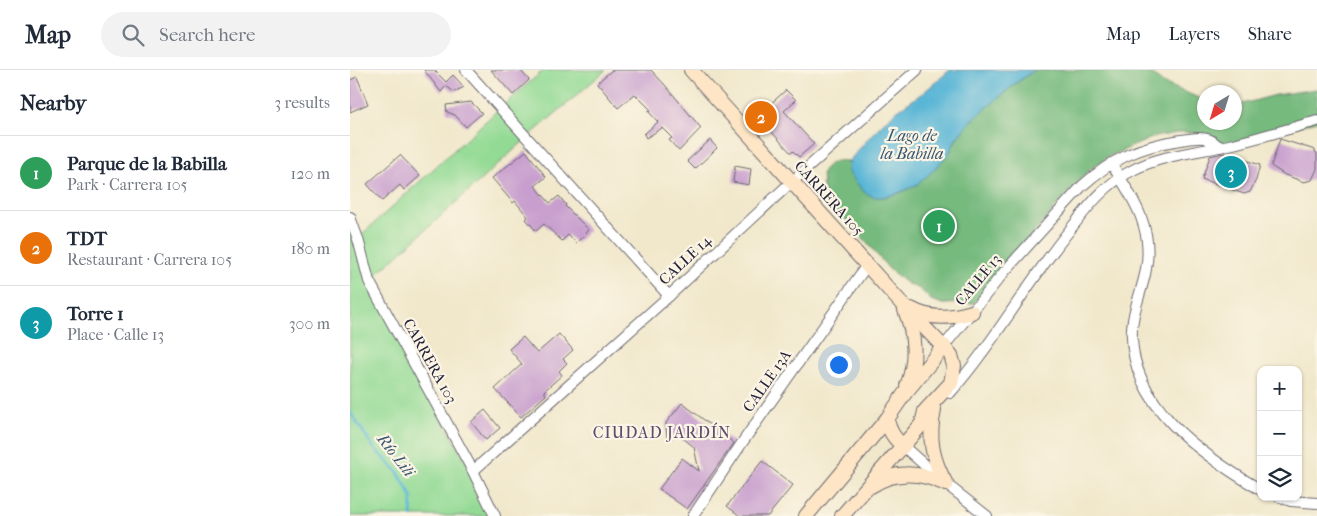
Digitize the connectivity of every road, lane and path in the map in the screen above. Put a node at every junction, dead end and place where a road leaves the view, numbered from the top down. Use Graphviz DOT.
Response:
graph roads {
  1 [pos="466,70"];
  2 [pos="691,70"];
  3 [pos="915,71"];
  4 [pos="1317,122"];
  5 [pos="1220,147"];
  6 [pos="1112,163"];
  7 [pos="1120,177"];
  8 [pos="792,182"];
  9 [pos="350,217"];
  10 [pos="868,265"];
  11 [pos="669,296"];
  12 [pos="903,305"];
  13 [pos="972,312"];
  14 [pos="944,346"];
  15 [pos="905,393"];
  16 [pos="934,410"];
  17 [pos="886,419"];
  18 [pos="922,424"];
  19 [pos="903,446"];
  20 [pos="473,471"];
  21 [pos="946,484"];
  22 [pos="1257,488"];
  23 [pos="862,492"];
  24 [pos="1291,501"];
  25 [pos="1316,504"];
  26 [pos="495,516"];
  27 [pos="693,516"];
  28 [pos="806,516"];
  29 [pos="842,516"];
  30 [pos="987,516"];
  1 -- 11 [label="street"];
  2 -- 8 [label="main road, CARRERA 105"];
  3 -- 8 [label="street, CALLE 14"];
  4 -- 5 [label="street"];
  5 -- 6 [label="street, CALLE 13"];
  5 -- 7 [label="street"];
  6 -- 7 [label="street"];
  6 -- 13 [label="street, CALLE 13"];
  7 -- 16 [label="street"];
  7 -- 22 [label="street"];
  8 -- 10 [label="main road, CARRERA 105"];
  8 -- 11 [label="street, CALLE 14"];
  9 -- 20 [label="street, CARRERA 103"];
  10 -- 12 [label="main road, CARRERA 105"];
  10 -- 27 [label="street, CALLE 13A"];
  11 -- 20 [label="street, CALLE 14"];
  12 -- 13 [label="main road"];
  12 -- 14 [label="main road, CARRERA 105"];
  12 -- 15 [label="main road"];
  13 -- 14 [label="street, CALLE 13"];
  14 -- 15 [label="main road, CALLE 13"];
  14 -- 18 [label="main road"];
  15 -- 17 [label="main road, CALLE 13"];
  16 -- 18 [label="main road"];
  16 -- 21 [label="main road"];
  17 -- 19 [label="main road"];
  17 -- 28 [label="main road, CALLE 13"];
  18 -- 19 [label="main road"];
  19 -- 21 [label="street"];
  19 -- 23 [label="main road"];
  20 -- 26 [label="street, CARRERA 103"];
  21 -- 23 [label="main road"];
  21 -- 30 [label="street"];
  23 -- 29 [label="main road"];
  24 -- 25 [label="street"];
}
